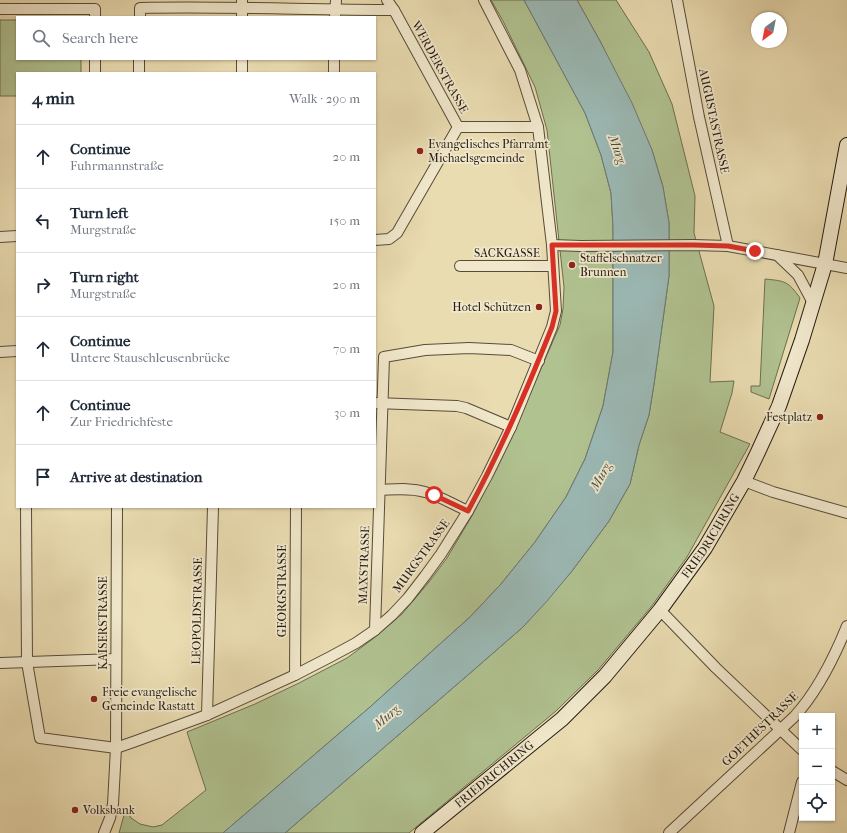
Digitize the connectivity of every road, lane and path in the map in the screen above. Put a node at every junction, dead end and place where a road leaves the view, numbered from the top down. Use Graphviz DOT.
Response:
graph roads {
  1 [pos="387,0"];
  2 [pos="484,0"];
  3 [pos="676,0"];
  4 [pos="242,8"];
  5 [pos="0,9"];
  6 [pos="336,9"];
  7 [pos="394,10"];
  8 [pos="140,12"];
  9 [pos="95,13"];
  10 [pos="95,60"];
  11 [pos="139,60"];
  12 [pos="242,60"];
  13 [pos="334,60"];
  14 [pos="95,72"];
  15 [pos="139,72"];
  16 [pos="242,72"];
  17 [pos="334,72"];
  18 [pos="458,127"];
  19 [pos="538,127"];
  20 [pos="847,146"];
  21 [pos="16,236"];
  22 [pos="0,237"];
  23 [pos="380,240"];
  24 [pos="552,245"];
  25 [pos="728,246"];
  26 [pos="777,255"];
  27 [pos="825,264"];
  28 [pos="460,266"];
  29 [pos="553,266"];
  30 [pos="847,268"];
  31 [pos="813,303"];
  32 [pos="16,351"];
  33 [pos="0,352"];
  34 [pos="539,361"];
  35 [pos="379,403"];
  36 [pos="511,427"];
  37 [pos="744,481"];
  38 [pos="377,490"];
  39 [pos="26,508"];
  40 [pos="117,508"];
  41 [pos="212,508"];
  42 [pos="296,508"];
  43 [pos="468,511"];
  44 [pos="847,513"];
  45 [pos="660,610"];
  46 [pos="847,626"];
  47 [pos="375,630"];
  48 [pos="116,659"];
  49 [pos="27,662"];
  50 [pos="0,663"];
  51 [pos="295,675"];
  52 [pos="207,715"];
  53 [pos="780,730"];
  54 [pos="116,748"];
  55 [pos="801,749"];
  56 [pos="835,773"];
  57 [pos="847,780"];
  58 [pos="801,785"];
  59 [pos="104,833"];
  60 [pos="422,833"];
  61 [pos="669,833"];
  62 [pos="790,833"];
  1 -- 7 [label="street, WERDERSTRASSE"];
  2 -- 19 [label="street, MURGSTRASSE"];
  3 -- 25 [label="street, AUGUSTASTRASSE"];
  4 -- 6 [label="street"];
  4 -- 8 [label="street"];
  5 -- 9 [label="street"];
  6 -- 7 [label="street"];
  7 -- 18 [label="street, WERDERSTRASSE"];
  10 -- 14 [label="street"];
  11 -- 15 [label="street"];
  12 -- 16 [label="street"];
  13 -- 17 [label="street"];
  18 -- 19 [label="street, WERDERSTRASSE"];
  18 -- 23 [label="street, WERDERSTRASSE"];
  19 -- 24 [label="street, MURGSTRASSE"];
  20 -- 27 [label="main road, FRIEDRICHRING"];
  21 -- 22 [label="street"];
  24 -- 25 [label="street"];
  24 -- 29 [label="street, MURGSTRASSE"];
  25 -- 26 [label="street"];
  26 -- 27 [label="street"];
  26 -- 31 [label="street"];
  27 -- 30 [label="street"];
  27 -- 31 [label="main road, FRIEDRICHRING"];
  28 -- 29 [label="street, SACKGASSE"];
  29 -- 34 [label="street, MURGSTRASSE"];
  31 -- 37 [label="main road, FRIEDRICHRING"];
  32 -- 33 [label="street"];
  34 -- 35 [label="street, MAXSTRASSE"];
  34 -- 36 [label="street, MURGSTRASSE"];
  35 -- 36 [label="street"];
  35 -- 38 [label="street, MAXSTRASSE"];
  36 -- 43 [label="street, MURGSTRASSE"];
  37 -- 44 [label="street"];
  37 -- 45 [label="main road, FRIEDRICHRING"];
  38 -- 43 [label="street"];
  38 -- 47 [label="street, MAXSTRASSE"];
  39 -- 49 [label="street"];
  40 -- 48 [label="street, KAISERSTRASSE"];
  41 -- 52 [label="street, LEOPOLDSTRASSE"];
  42 -- 51 [label="street, GEORGSTRASSE"];
  43 -- 47 [label="street, MURGSTRASSE"];
  45 -- 53 [label="street"];
  45 -- 60 [label="main road, FRIEDRICHRING"];
  46 -- 53 [label="street, GOETHESTRASSE"];
  47 -- 51 [label="street, MURGSTRASSE"];
  48 -- 49 [label="street"];
  48 -- 54 [label="street, KAISERSTRASSE"];
  49 -- 50 [label="street"];
  49 -- 54 [label="street"];
  51 -- 52 [label="street, MURGSTRASSE"];
  52 -- 54 [label="street, MURGSTRASSE"];
  53 -- 55 [label="street"];
  53 -- 61 [label="street, GOETHESTRASSE"];
  54 -- 59 [label="street, KAISERSTRASSE"];
  56 -- 57 [label="street"];
  58 -- 62 [label="street"];
}
